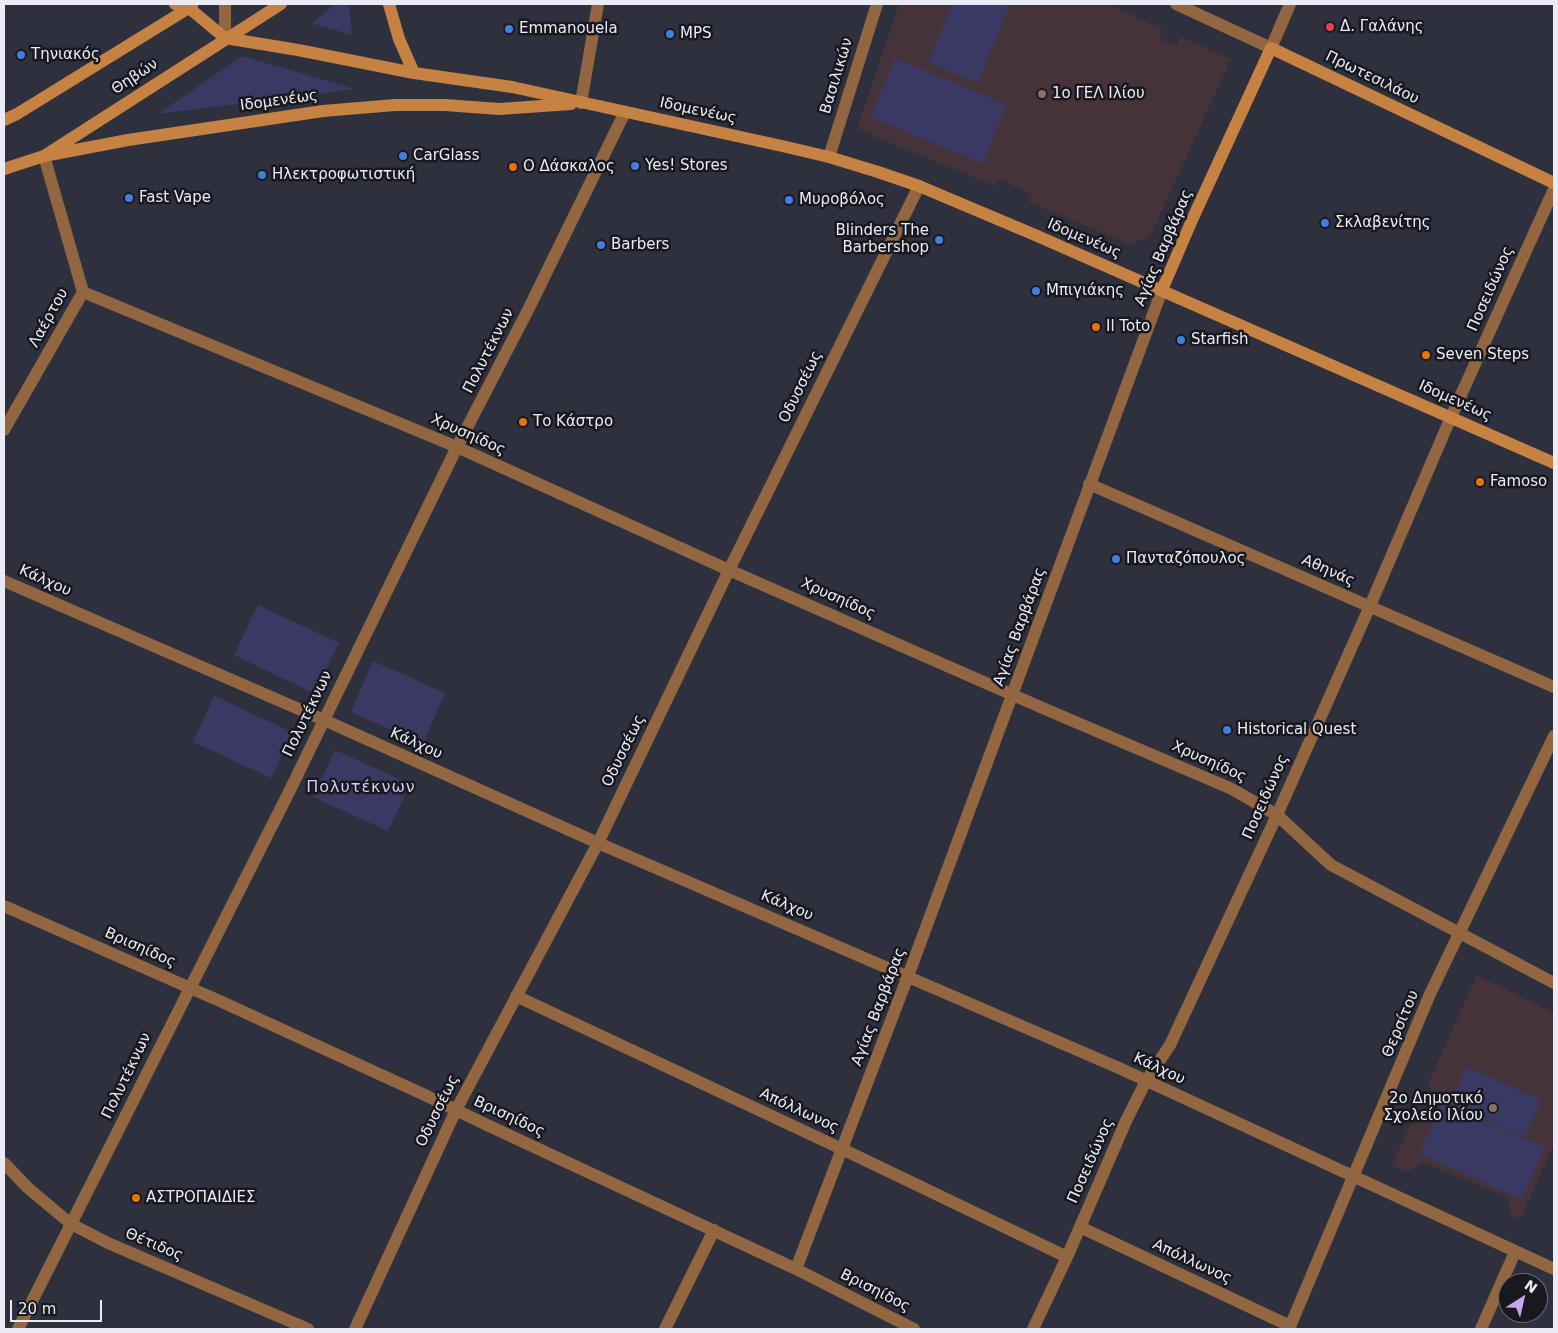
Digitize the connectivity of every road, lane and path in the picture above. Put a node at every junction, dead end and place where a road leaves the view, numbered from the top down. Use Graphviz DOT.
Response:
graph roads {
  1 [pos="175,4"];
  2 [pos="225,4"];
  3 [pos="281,4"];
  4 [pos="388,4"];
  5 [pos="598,4"];
  6 [pos="877,4"];
  7 [pos="1176,4"];
  8 [pos="1290,4"];
  9 [pos="192,6"];
  10 [pos="225,38"];
  11 [pos="1271,48"];
  12 [pos="414,73"];
  13 [pos="581,103"];
  14 [pos="625,112"];
  15 [pos="4,120"];
  16 [pos="44,156"];
  17 [pos="829,157"];
  18 [pos="4,169"];
  19 [pos="1554,183"];
  20 [pos="919,186"];
  21 [pos="1554,189"];
  22 [pos="1162,290"];
  23 [pos="83,292"];
  24 [pos="1451,417"];
  25 [pos="4,430"];
  26 [pos="457,447"];
  27 [pos="1554,463"];
  28 [pos="1089,484"];
  29 [pos="729,570"];
  30 [pos="4,580"];
  31 [pos="1370,606"];
  32 [pos="1554,687"];
  33 [pos="1013,694"];
  34 [pos="324,720"];
  35 [pos="1554,736"];
  36 [pos="1276,815"];
  37 [pos="598,843"];
  38 [pos="4,906"];
  39 [pos="1460,933"];
  40 [pos="908,976"];
  41 [pos="1554,983"];
  42 [pos="189,988"];
  43 [pos="516,996"];
  44 [pos="1146,1081"];
  45 [pos="456,1110"];
  46 [pos="842,1149"];
  47 [pos="4,1163"];
  48 [pos="1354,1177"];
  49 [pos="71,1224"];
  50 [pos="1080,1227"];
  51 [pos="714,1230"];
  52 [pos="1515,1252"];
  53 [pos="1067,1257"];
  54 [pos="796,1269"];
  55 [pos="1554,1269"];
  56 [pos="1289,1328"];
  57 [pos="18,1329"];
  58 [pos="308,1329"];
  59 [pos="355,1329"];
  60 [pos="665,1329"];
  61 [pos="914,1329"];
  62 [pos="1033,1329"];
  63 [pos="1481,1329"];
  1 -- 9 [label="main road"];
  2 -- 10 [label="street"];
  3 -- 10 [label="main road, Θηβών"];
  4 -- 12 [label="main road"];
  5 -- 13 [label="street"];
  6 -- 17 [label="street, Βασιλικών"];
  7 -- 11 [label="street, Πρωτεσιλάου"];
  8 -- 11 [label="street, Αγίας Βαρβάρας"];
  9 -- 10 [label="main road"];
  9 -- 15 [label="main road, Θηβών"];
  10 -- 12 [label="main road, Ιδομενέως"];
  10 -- 16 [label="main road, Θηβών"];
  11 -- 19 [label="main road, Πρωτεσιλάου"];
  11 -- 22 [label="main road, Αγίας Βαρβάρας"];
  12 -- 13 [label="main road, Ιδομενέως"];
  13 -- 14 [label="main road, Ιδομενέως"];
  13 -- 16 [label="main road, Ιδομενέως"];
  14 -- 17 [label="main road, Ιδομενέως"];
  14 -- 26 [label="street, Πολυτέκνων"];
  16 -- 18 [label="main road, Θηβών"];
  16 -- 23 [label="street, Λαέρτου"];
  17 -- 20 [label="main road, Ιδομενέως"];
  20 -- 22 [label="main road, Ιδομενέως"];
  20 -- 29 [label="street, Οδυσσέως"];
  21 -- 24 [label="street, Ποσειδώνος"];
  22 -- 24 [label="main road, Ιδομενέως"];
  22 -- 28 [label="street, Αγίας Βαρβάρας"];
  23 -- 25 [label="street, Λαέρτου"];
  23 -- 26 [label="street, Χρυσηίδος"];
  24 -- 27 [label="main road, Ιδομενέως"];
  24 -- 31 [label="street, Ποσειδώνος"];
  26 -- 29 [label="street, Χρυσηίδος"];
  26 -- 34 [label="street, Πολυτέκνων"];
  28 -- 31 [label="street, Αθηνάς"];
  28 -- 33 [label="street, Αγίας Βαρβάρας"];
  29 -- 33 [label="street, Χρυσηίδος"];
  29 -- 37 [label="street, Οδυσσέως"];
  30 -- 34 [label="street, Κάλχου"];
  31 -- 32 [label="street, Αθηνάς"];
  31 -- 36 [label="street, Ποσειδώνος"];
  33 -- 36 [label="street, Χρυσηίδος"];
  33 -- 40 [label="street, Αγίας Βαρβάρας"];
  34 -- 37 [label="street, Κάλχου"];
  34 -- 42 [label="street, Πολυτέκνων"];
  35 -- 39 [label="street, Θερσίτου"];
  36 -- 39 [label="street, Χρυσηίδος"];
  36 -- 44 [label="street, Ποσειδώνος"];
  37 -- 40 [label="street, Κάλχου"];
  37 -- 43 [label="street, Οδυσσέως"];
  38 -- 42 [label="street, Βρισηίδος"];
  39 -- 41 [label="street, Χρυσηίδος"];
  39 -- 48 [label="street, Θερσίτου"];
  40 -- 44 [label="street, Κάλχου"];
  40 -- 46 [label="street, Αγίας Βαρβάρας"];
  42 -- 45 [label="street, Βρισηίδος"];
  42 -- 49 [label="street, Πολυτέκνων"];
  43 -- 45 [label="street, Οδυσσέως"];
  43 -- 46 [label="street, Απόλλωνος"];
  44 -- 48 [label="street, Κάλχου"];
  44 -- 50 [label="street, Ποσειδώνος"];
  45 -- 51 [label="street, Βρισηίδος"];
  45 -- 59 [label="street, Οδυσσέως"];
  46 -- 53 [label="street, Απόλλωνος"];
  46 -- 54 [label="street, Αγίας Βαρβάρας"];
  47 -- 49 [label="street, Θέτιδος"];
  48 -- 52 [label="street, Κάλχου"];
  48 -- 56 [label="street, Θερσίτου"];
  49 -- 57 [label="street, Πολυτέκνων"];
  49 -- 58 [label="street, Θέτιδος"];
  50 -- 53 [label="street, Ποσειδώνος"];
  50 -- 56 [label="street, Απόλλωνος"];
  51 -- 54 [label="street, Βρισηίδος"];
  51 -- 60 [label="street"];
  52 -- 55 [label="street, Κάλχου"];
  52 -- 63 [label="street"];
  53 -- 62 [label="street, Ποσειδώνος"];
  54 -- 61 [label="street, Βρισηίδος"];
}
